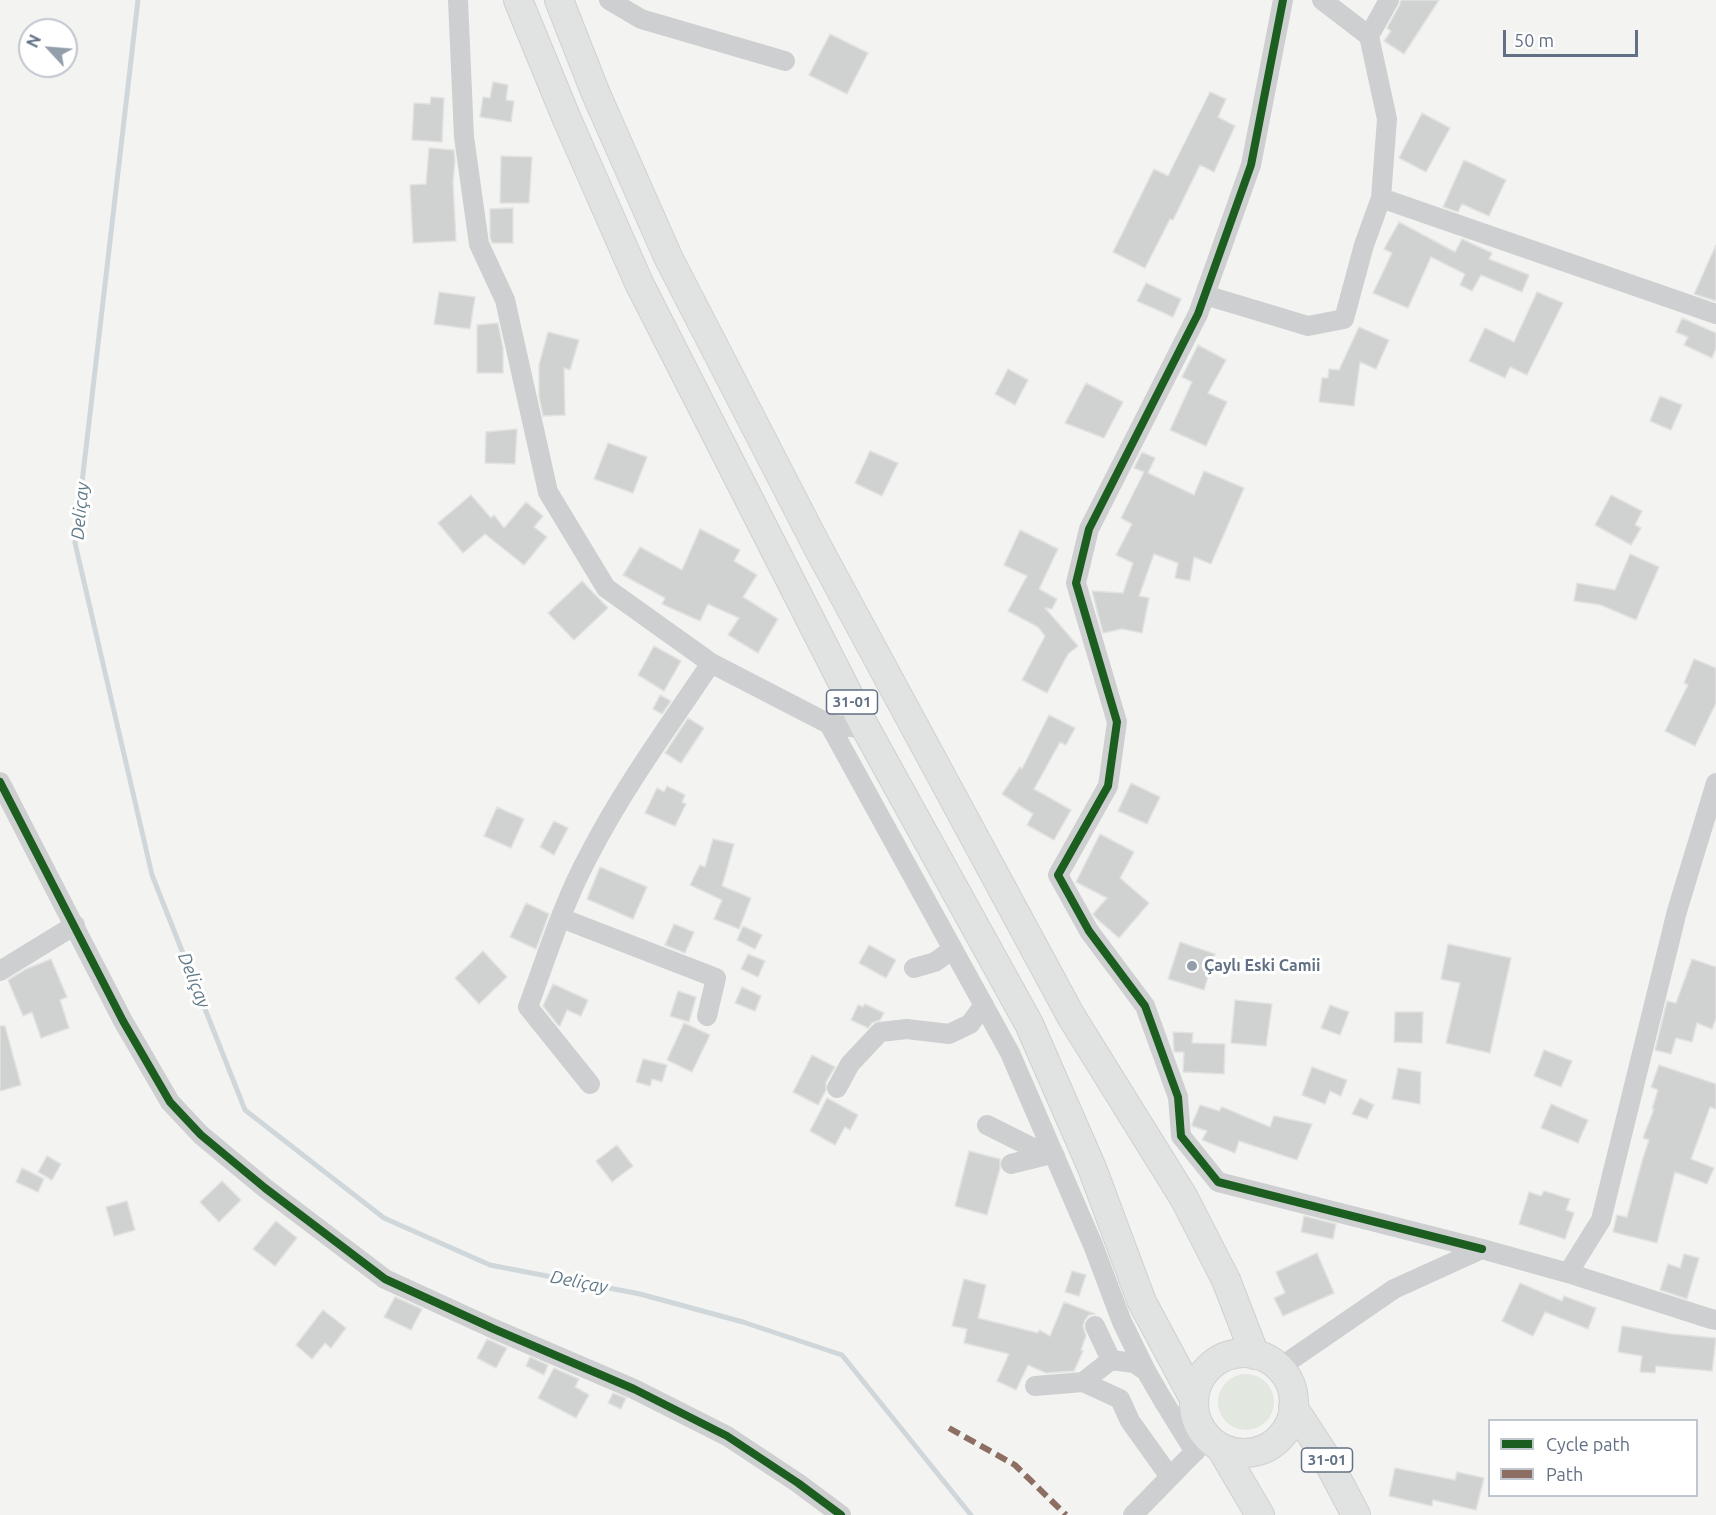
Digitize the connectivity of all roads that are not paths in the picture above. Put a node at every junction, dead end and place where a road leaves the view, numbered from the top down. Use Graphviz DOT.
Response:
graph roads {
  1 [pos="458,0"];
  2 [pos="518,0"];
  3 [pos="559,0"];
  4 [pos="609,0"];
  5 [pos="1283,0"];
  6 [pos="1322,0"];
  7 [pos="1389,0"];
  8 [pos="1369,36"];
  9 [pos="785,61"];
  10 [pos="1381,198"];
  11 [pos="1204,295"];
  12 [pos="1716,314"];
  13 [pos="711,663"];
  14 [pos="829,724"];
  15 [pos="866,729"];
  16 [pos="0,782"];
  17 [pos="1716,783"];
  18 [pos="561,918"];
  19 [pos="75,925"];
  20 [pos="953,949"];
  21 [pos="914,968"];
  22 [pos="0,971"];
  23 [pos="984,1005"];
  24 [pos="706,1016"];
  25 [pos="590,1084"];
  26 [pos="837,1088"];
  27 [pos="987,1125"];
  28 [pos="1051,1156"];
  29 [pos="1011,1164"];
  30 [pos="1482,1249"];
  31 [pos="1569,1273"];
  32 [pos="1716,1320"];
  33 [pos="1095,1326"];
  34 [pos="1255,1354"];
  35 [pos="1111,1360"];
  36 [pos="1279,1368"];
  37 [pos="1146,1371"];
  38 [pos="1083,1382"];
  39 [pos="1035,1386"];
  40 [pos="1194,1399"];
  41 [pos="1293,1407"];
  42 [pos="1208,1446"];
  43 [pos="1170,1477"];
  44 [pos="841,1515"];
  45 [pos="1133,1515"];
  46 [pos="1260,1515"];
  47 [pos="1356,1515"];
  1 -- 13 [label="street"];
  2 -- 15 [label="highway, 31-01"];
  3 -- 34 [label="highway, 31-01"];
  4 -- 9 [label="street"];
  5 -- 11 [label="street"];
  6 -- 8 [label="street"];
  7 -- 8 [label="street"];
  8 -- 10 [label="street"];
  10 -- 11 [label="street"];
  10 -- 12 [label="street"];
  11 -- 30 [label="street"];
  13 -- 14 [label="street"];
  13 -- 18 [label="street"];
  14 -- 15 [label="street"];
  14 -- 20 [label="street"];
  15 -- 40 [label="highway, 31-01"];
  16 -- 19 [label="street"];
  17 -- 31 [label="street"];
  18 -- 24 [label="street"];
  18 -- 25 [label="street"];
  19 -- 22 [label="street"];
  19 -- 44 [label="street"];
  20 -- 21 [label="street"];
  20 -- 23 [label="street"];
  23 -- 26 [label="street"];
  23 -- 28 [label="street"];
  27 -- 28 [label="street"];
  28 -- 29 [label="street"];
  28 -- 37 [label="street"];
  30 -- 31 [label="street"];
  30 -- 36 [label="street"];
  31 -- 32 [label="street"];
  33 -- 35 [label="street"];
  34 -- 36 [label="highway"];
  34 -- 40 [label="highway"];
  35 -- 37 [label="street"];
  35 -- 38 [label="street"];
  36 -- 41 [label="highway"];
  37 -- 42 [label="street"];
  38 -- 39 [label="street"];
  38 -- 43 [label="street"];
  40 -- 42 [label="highway"];
  41 -- 42 [label="highway"];
  41 -- 47 [label="highway, 31-01"];
  42 -- 43 [label="street"];
  42 -- 46 [label="highway"];
  43 -- 45 [label="street"];
}
